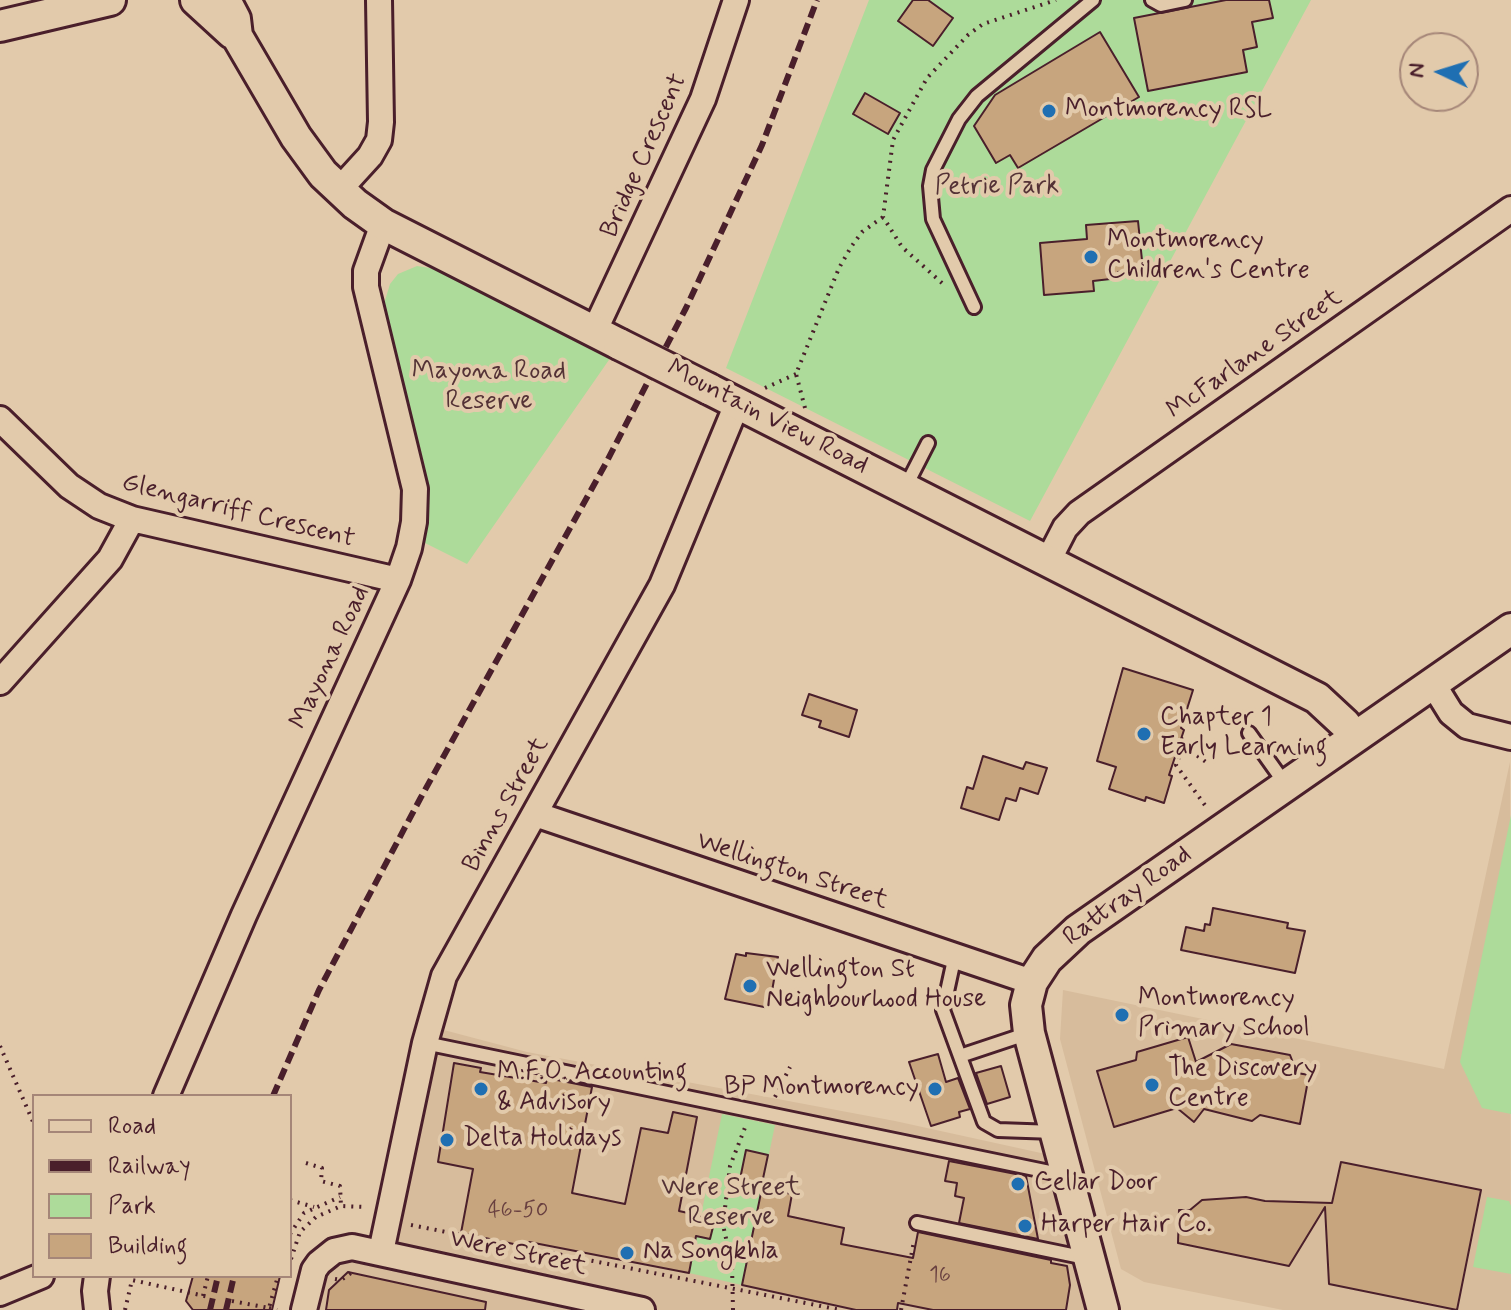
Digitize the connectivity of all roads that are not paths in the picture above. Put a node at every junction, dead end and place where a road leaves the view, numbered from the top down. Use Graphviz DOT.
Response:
graph roads {
  1 [pos="110,0"];
  2 [pos="196,0"];
  3 [pos="225,0"];
  4 [pos="379,0"];
  5 [pos="736,0"];
  6 [pos="1093,0"];
  7 [pos="1152,0"];
  8 [pos="1185,0"];
  9 [pos="0,26"];
  10 [pos="237,36"];
  11 [pos="339,190"];
  12 [pos="1511,209"];
  13 [pos="383,224"];
  14 [pos="974,307"];
  15 [pos="607,338"];
  16 [pos="737,404"];
  17 [pos="0,419"];
  18 [pos="928,443"];
  19 [pos="905,488"];
  20 [pos="132,519"];
  21 [pos="1048,561"];
  22 [pos="398,580"];
  23 [pos="1511,629"];
  24 [pos="0,682"];
  25 [pos="1433,684"];
  26 [pos="1249,733"];
  27 [pos="1354,737"];
  28 [pos="1511,737"];
  29 [pos="1286,785"];
  30 [pos="535,814"];
  31 [pos="955,955"];
  32 [pos="1032,982"];
  33 [pos="1029,1033"];
  34 [pos="425,1043"];
  35 [pos="960,1056"];
  36 [pos="167,1094"];
  37 [pos="1055,1132"];
  38 [pos="1068,1176"];
  39 [pos="917,1223"];
  40 [pos="381,1252"];
  41 [pos="1089,1259"];
  42 [pos="36,1278"];
  43 [pos="97,1278"];
  44 [pos="0,1293"];
  45 [pos="97,1310"];
  46 [pos="304,1310"];
  47 [pos="642,1310"];
  48 [pos="1103,1310"];
  1 -- 9 [label="street"];
  2 -- 10 [label="street, Mountain View Road"];
  3 -- 10 [label="street, Mountain View Road"];
  4 -- 11 [label="street"];
  5 -- 15 [label="street, Bridge Crescent"];
  6 -- 14 [label="lane"];
  7 -- 8 [label="lane"];
  10 -- 11 [label="street, Mountain View Road"];
  11 -- 13 [label="street, Mountain View Road"];
  12 -- 21 [label="street, McFarlane Street"];
  13 -- 15 [label="street, Mountain View Road"];
  13 -- 22 [label="street, Mayona Road"];
  15 -- 16 [label="street, Mountain View Road, bridge"];
  16 -- 19 [label="street, Mountain View Road"];
  16 -- 30 [label="street, Binns Street"];
  17 -- 20 [label="street, Glengarriff Crescent"];
  18 -- 19 [label="lane"];
  19 -- 21 [label="street, Mountain View Road"];
  20 -- 22 [label="street, Glengarriff Crescent"];
  20 -- 24 [label="street"];
  21 -- 27 [label="street, Mountain View Road"];
  22 -- 36 [label="street, Mayona Road"];
  23 -- 25 [label="street, Rattray Road"];
  25 -- 27 [label="street, Rattray Road"];
  25 -- 28 [label="street"];
  26 -- 29 [label="lane"];
  27 -- 29 [label="street, Rattray Road"];
  29 -- 32 [label="street, Rattray Road"];
  30 -- 31 [label="street, Wellington Street"];
  30 -- 34 [label="street, Binns Street"];
  31 -- 32 [label="street, Wellington Street"];
  31 -- 35 [label="lane"];
  32 -- 33 [label="street"];
  33 -- 35 [label="lane"];
  33 -- 37 [label="street"];
  34 -- 38 [label="lane"];
  34 -- 40 [label="street, Binns Street"];
  35 -- 37 [label="lane"];
  37 -- 38 [label="street"];
  38 -- 41 [label="street"];
  39 -- 41 [label="lane"];
  40 -- 46 [label="street, Were Street"];
  40 -- 47 [label="street, Were Street"];
  41 -- 48 [label="street"];
  42 -- 44 [label="street"];
  43 -- 45 [label="street"];
}
